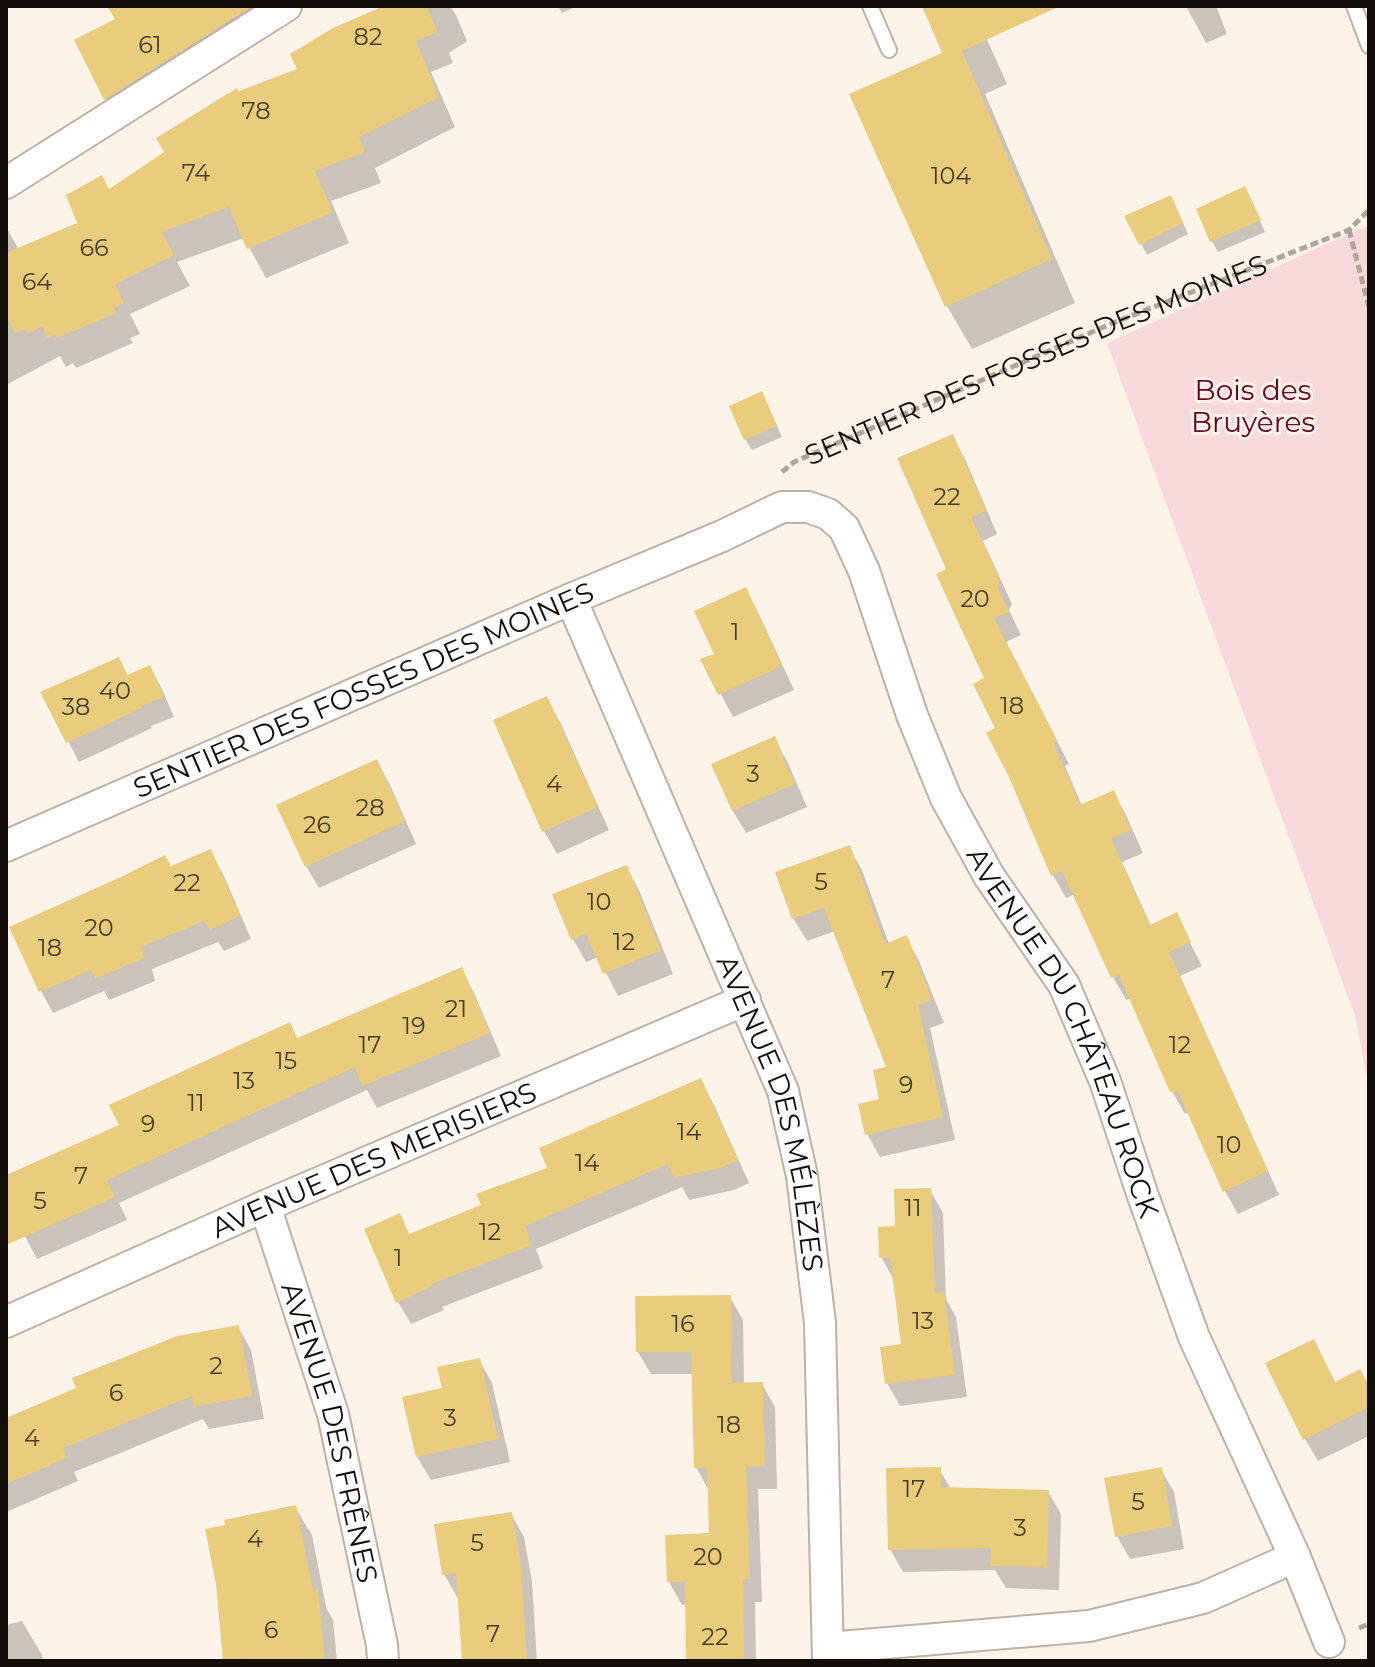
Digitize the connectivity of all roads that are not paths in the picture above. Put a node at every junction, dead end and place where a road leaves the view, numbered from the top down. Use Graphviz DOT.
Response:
graph roads {
  1 [pos="286,6"];
  2 [pos="870,6"];
  3 [pos="1354,6"];
  4 [pos="1369,46"];
  5 [pos="889,50"];
  6 [pos="6,183"];
  7 [pos="828,514"];
  8 [pos="571,599"];
  9 [pos="6,846"];
  10 [pos="745,1000"];
  11 [pos="265,1206"];
  12 [pos="6,1322"];
  13 [pos="1295,1557"];
  14 [pos="1329,1642"];
  15 [pos="828,1654"];
  16 [pos="383,1661"];
  1 -- 6 [label="street"];
  2 -- 5 [label="lane"];
  3 -- 4 [label="lane"];
  7 -- 8 [label="street, SENTIER DES FOSSES DES MOINES"];
  7 -- 13 [label="street, AVENUE DU CHÂTEAU ROCK"];
  8 -- 9 [label="street, SENTIER DES FOSSES DES MOINES"];
  8 -- 10 [label="street, AVENUE DES MÉLÈZES"];
  10 -- 11 [label="street, AVENUE DES MERISIERS"];
  10 -- 15 [label="street, AVENUE DES MÉLÈZES"];
  11 -- 12 [label="street, AVENUE DES MERISIERS"];
  11 -- 16 [label="street, AVENUE DES FRÊNES"];
  13 -- 14 [label="street, AVENUE DU CHÂTEAU ROCK"];
  13 -- 15 [label="street"];
}
